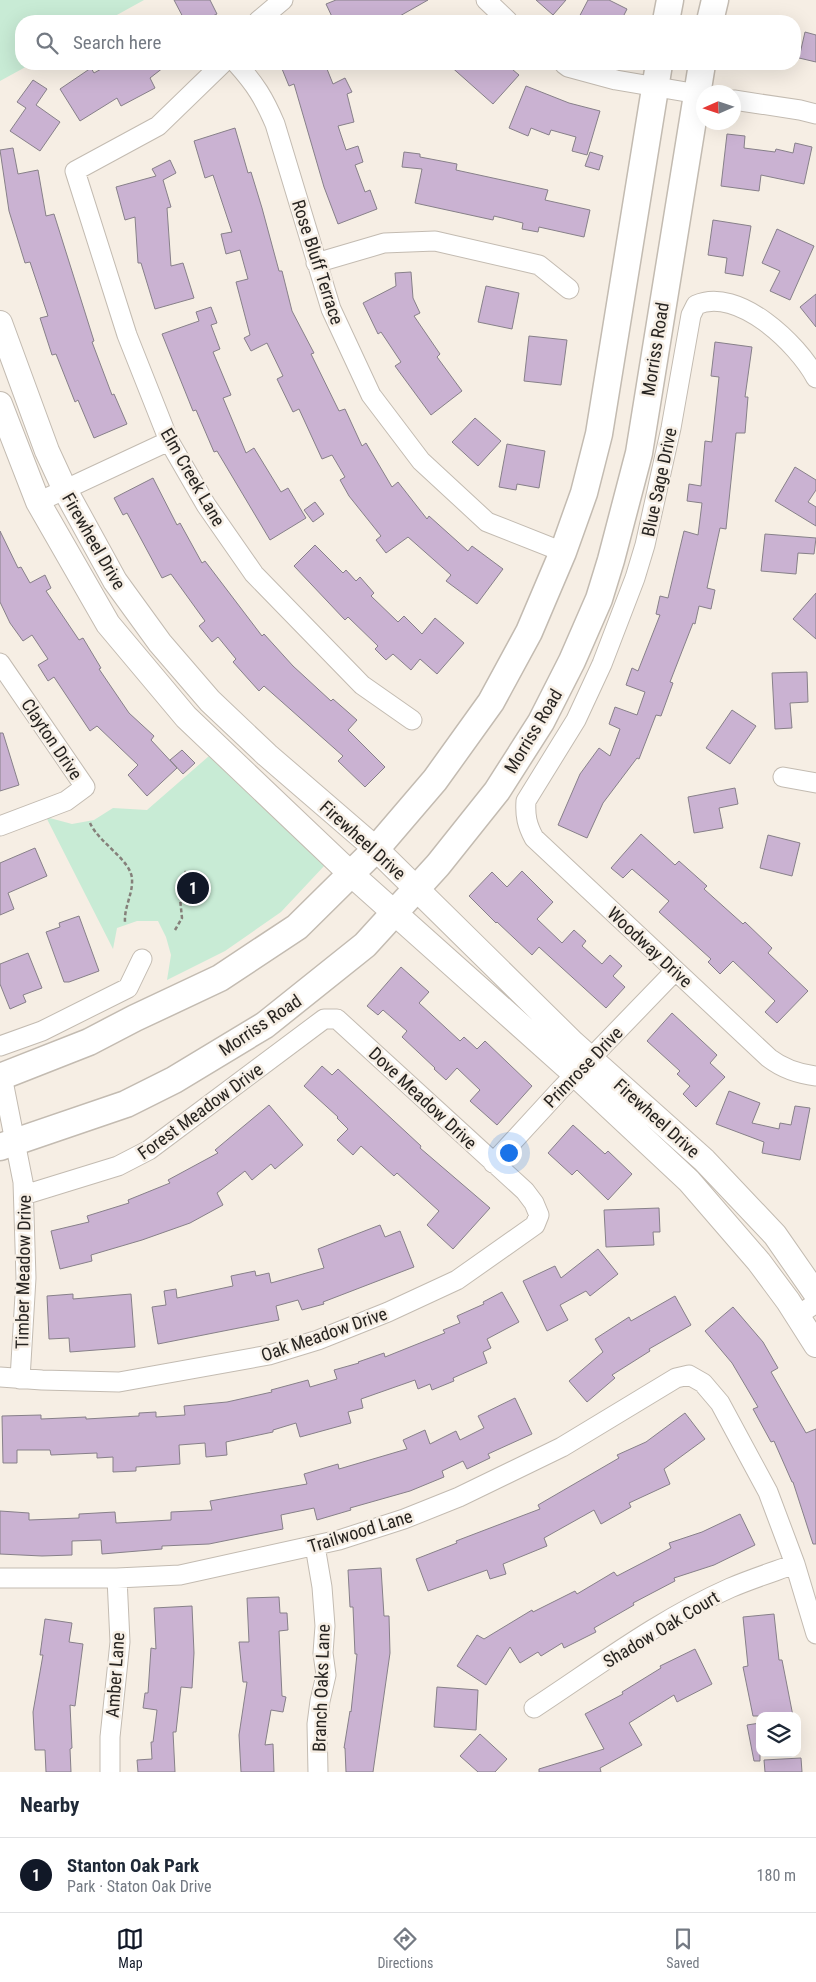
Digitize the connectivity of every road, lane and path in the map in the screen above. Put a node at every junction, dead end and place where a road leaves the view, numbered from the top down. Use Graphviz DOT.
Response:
graph roads {
  1 [pos="283,0"];
  2 [pos="486,0"];
  3 [pos="670,0"];
  4 [pos="715,0"];
  5 [pos="265,15"];
  6 [pos="502,15"];
  7 [pos="667,15"];
  8 [pos="711,15"];
  9 [pos="216,70"];
  10 [pos="242,70"];
  11 [pos="579,70"];
  12 [pos="702,70"];
  13 [pos="658,75"];
  14 [pos="701,85"];
  15 [pos="696,93"];
  16 [pos="741,101"];
  17 [pos="816,114"];
  18 [pos="696,118"];
  19 [pos="316,263"];
  20 [pos="569,290"];
  21 [pos="0,323"];
  22 [pos="816,378"];
  23 [pos="0,404"];
  24 [pos="169,441"];
  25 [pos="65,490"];
  26 [pos="38,502"];
  27 [pos="563,552"];
  28 [pos="0,663"];
  29 [pos="412,720"];
  30 [pos="783,778"];
  31 [pos="816,784"];
  32 [pos="534,788"];
  33 [pos="90,823"];
  34 [pos="0,826"];
  35 [pos="376,849"];
  36 [pos="186,871"];
  37 [pos="351,874"];
  38 [pos="416,888"];
  39 [pos="396,912"];
  40 [pos="125,922"];
  41 [pos="176,930"];
  42 [pos="142,959"];
  43 [pos="674,972"];
  44 [pos="337,1019"];
  45 [pos="0,1046"];
  46 [pos="582,1067"];
  47 [pos="1,1076"];
  48 [pos="816,1076"];
  49 [pos="8,1145"];
  50 [pos="493,1163"];
  51 [pos="24,1195"];
  52 [pos="536,1225"];
  53 [pos="816,1294"];
  54 [pos="807,1309"];
  55 [pos="816,1345"];
  56 [pos="0,1377"];
  57 [pos="20,1380"];
  58 [pos="315,1546"];
  59 [pos="795,1564"];
  60 [pos="0,1578"];
  61 [pos="117,1578"];
  62 [pos="816,1634"];
  63 [pos="534,1708"];
  64 [pos="110,1772"];
  65 [pos="318,1772"];
  1 -- 5 [label="street"];
  2 -- 6 [label="street"];
  3 -- 7 [label="main road"];
  4 -- 8 [label="main road"];
  9 -- 24 [label="street, Elm Creek Lane"];
  10 -- 19 [label="street, Rose Bluff Terrace"];
  11 -- 13 [label="street"];
  12 -- 14 [label="main road, Morriss Road"];
  13 -- 15 [label="street"];
  13 -- 27 [label="main road"];
  16 -- 17 [label="street"];
  18 -- 38 [label="main road, Morriss Road"];
  19 -- 20 [label="street"];
  19 -- 27 [label="street, Rose Bluff Terrace"];
  21 -- 25 [label="street, Firewheel Drive"];
  22 -- 32 [label="street, Blue Sage Drive"];
  23 -- 26 [label="street, Firewheel Drive"];
  24 -- 25 [label="street"];
  24 -- 29 [label="street, Elm Creek Lane"];
  25 -- 26 [label="street"];
  25 -- 35 [label="street, Firewheel Drive"];
  26 -- 37 [label="street, Firewheel Drive"];
  27 -- 35 [label="main road"];
  28 -- 34 [label="street, Clayton Drive"];
  30 -- 31 [label="street"];
  32 -- 43 [label="street, Woodway Drive"];
  33 -- 40 [label="path"];
  35 -- 37 [label="main road"];
  35 -- 38 [label="street, Firewheel Drive"];
  36 -- 41 [label="path"];
  37 -- 39 [label="street, Firewheel Drive"];
  37 -- 47 [label="main road"];
  38 -- 39 [label="main road, Morriss Road"];
  38 -- 46 [label="street, Firewheel Drive"];
  39 -- 46 [label="street, Firewheel Drive"];
  39 -- 49 [label="main road, Morriss Road"];
  42 -- 45 [label="street"];
  43 -- 46 [label="street, Primrose Drive"];
  43 -- 48 [label="street, Woodway Drive"];
  44 -- 50 [label="street, Dove Meadow Drive"];
  44 -- 51 [label="street, Forest Meadow Drive"];
  46 -- 50 [label="street, Primrose Drive"];
  46 -- 53 [label="street, Firewheel Drive"];
  46 -- 54 [label="street, Firewheel Drive"];
  47 -- 49 [label="street, Timber Meadow Drive"];
  49 -- 51 [label="street, Timber Meadow Drive"];
  50 -- 52 [label="street, Dove Meadow Drive"];
  51 -- 57 [label="street, Timber Meadow Drive"];
  52 -- 57 [label="street, Oak Meadow Drive"];
  54 -- 55 [label="street, Firewheel Drive"];
  56 -- 57 [label="street, Oak Meadow Drive"];
  58 -- 59 [label="street, Trailwood Lane"];
  58 -- 61 [label="street, Trailwood Lane"];
  58 -- 65 [label="street, Branch Oaks Lane"];
  59 -- 62 [label="street"];
  59 -- 63 [label="street, Shadow Oak Court"];
  60 -- 61 [label="street, Trailwood Lane"];
  61 -- 64 [label="street, Amber Lane"];
}
